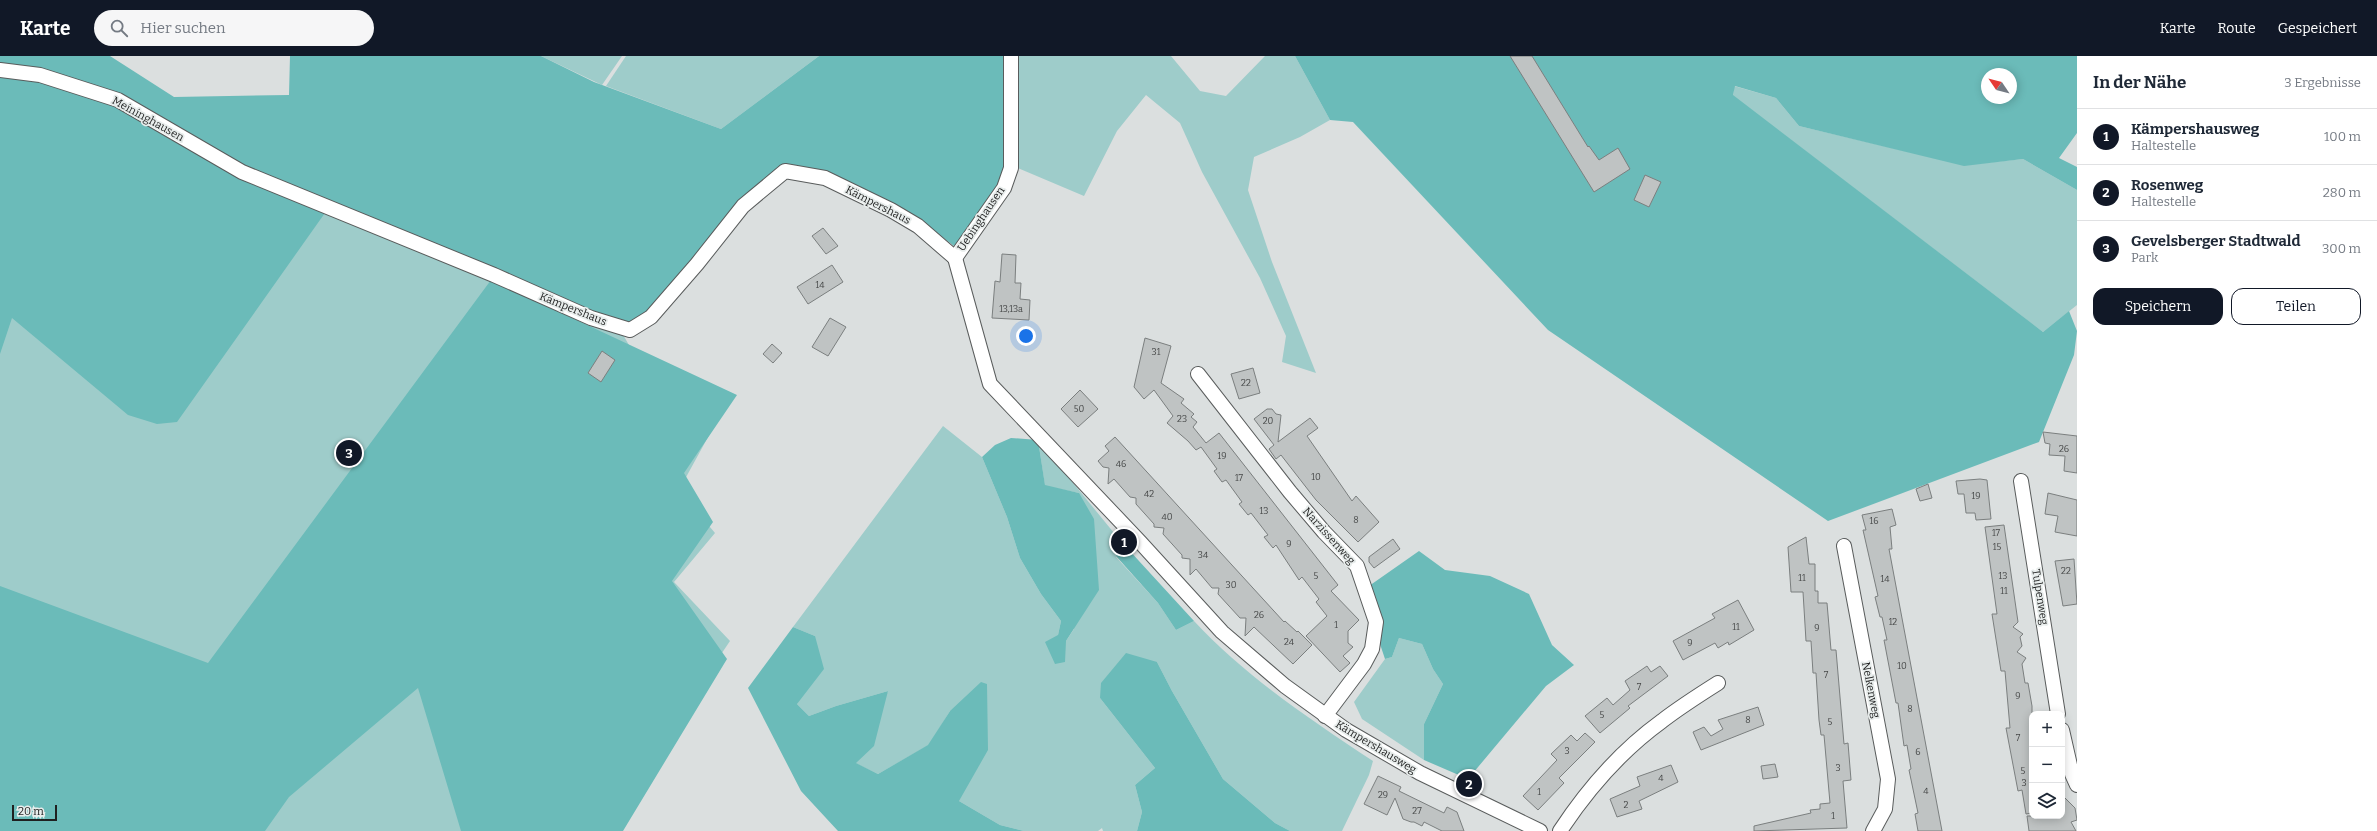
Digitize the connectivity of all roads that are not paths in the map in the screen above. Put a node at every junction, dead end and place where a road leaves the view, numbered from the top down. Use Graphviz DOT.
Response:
graph roads {
  1 [pos="1011,56"];
  2 [pos="0,70"];
  3 [pos="242,172"];
  4 [pos="955,258"];
  5 [pos="1198,374"];
  6 [pos="2020,481"];
  7 [pos="1844,546"];
  8 [pos="1718,683"];
  9 [pos="2058,711"];
  10 [pos="1325,716"];
  11 [pos="2065,743"];
  12 [pos="2077,785"];
  13 [pos="1540,831"];
  14 [pos="1560,831"];
  15 [pos="1873,831"];
  1 -- 4 [label="street, Uebinghausen"];
  2 -- 3 [label="street, Meininghausen"];
  3 -- 4 [label="street, Kämpershaus"];
  4 -- 10 [label="street, Kämpershausweg"];
  5 -- 10 [label="street, Narzissenweg"];
  6 -- 9 [label="street, Tulpenweg"];
  7 -- 15 [label="street, Nelkenweg"];
  8 -- 14 [label="street"];
  10 -- 13 [label="street, Kämpershausweg"];
  11 -- 12 [label="street"];
}
